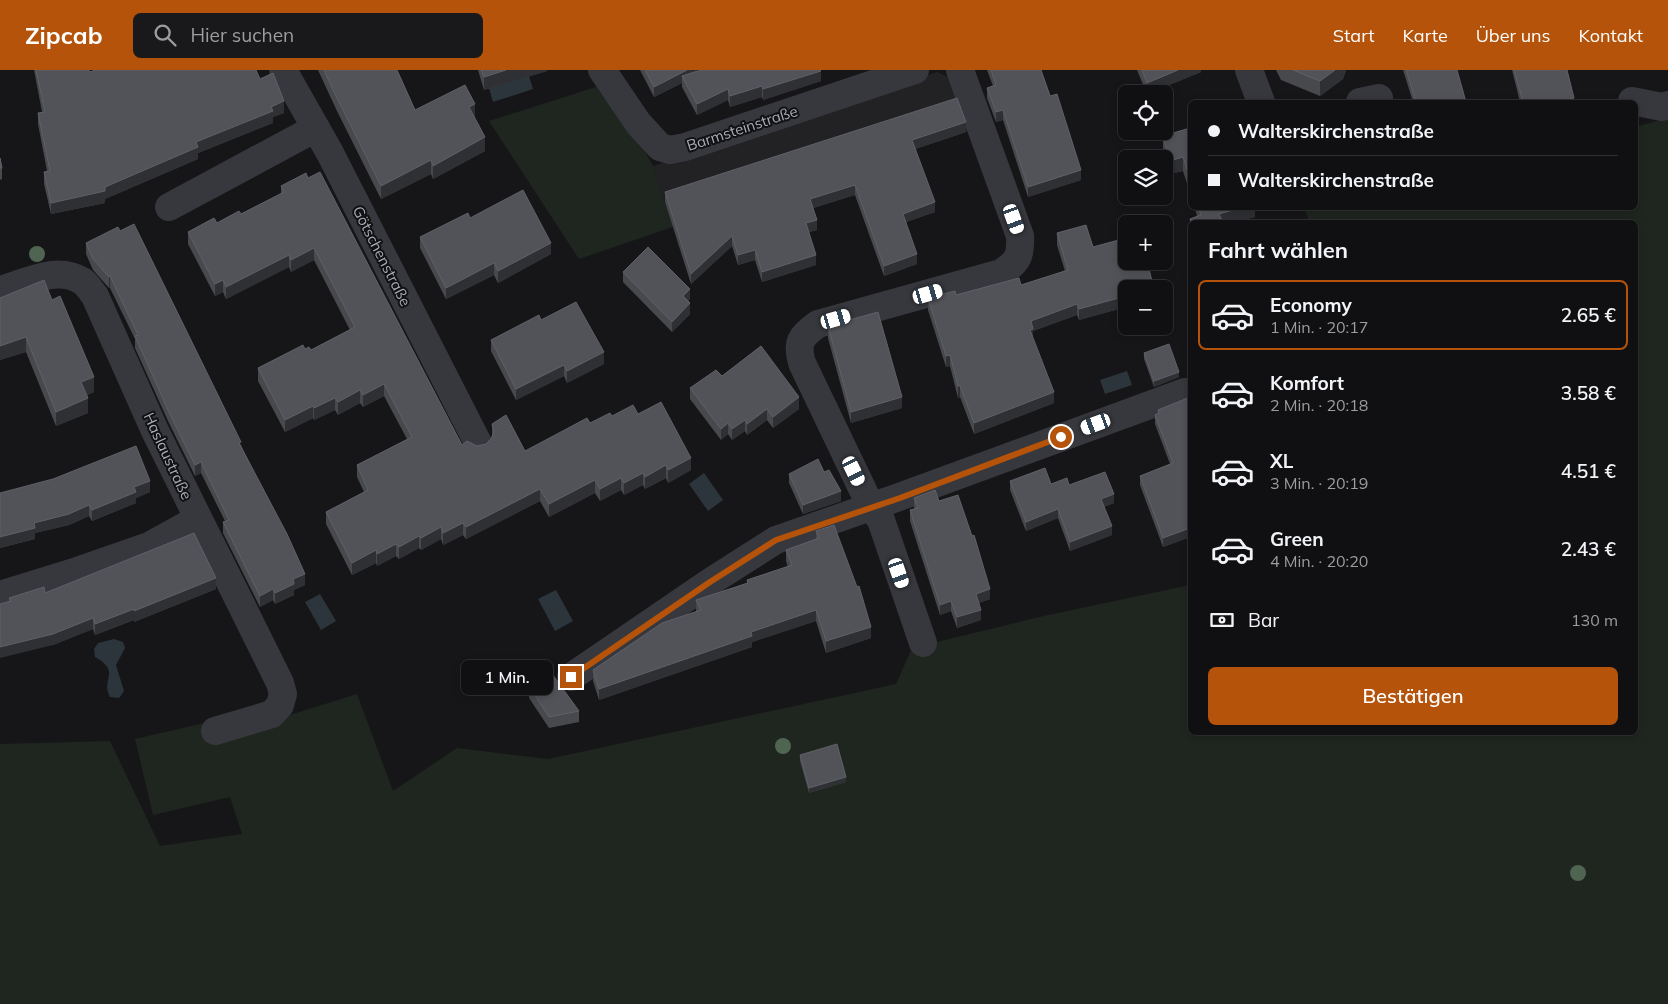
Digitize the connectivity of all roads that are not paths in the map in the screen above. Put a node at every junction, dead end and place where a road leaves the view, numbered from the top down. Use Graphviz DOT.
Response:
graph roads {
  1 [pos="283,70"];
  2 [pos="602,70"];
  3 [pos="915,70"];
  4 [pos="960,70"];
  5 [pos="1249,70"];
  6 [pos="1261,100"];
  7 [pos="1638,102"];
  8 [pos="1668,105"];
  9 [pos="316,128"];
  10 [pos="169,207"];
  11 [pos="0,290"];
  12 [pos="1185,392"];
  13 [pos="478,443"];
  14 [pos="871,507"];
  15 [pos="198,519"];
  16 [pos="0,595"];
  17 [pos="923,643"];
  18 [pos="571,677"];
  19 [pos="215,731"];
  1 -- 9 [label="street, Götschenstraße"];
  2 -- 3 [label="street, Barmsteinstraße"];
  4 -- 14 [label="street"];
  5 -- 6 [label="street"];
  7 -- 8 [label="street"];
  9 -- 10 [label="street"];
  9 -- 13 [label="street, Götschenstraße"];
  11 -- 15 [label="street, Haslaustraße"];
  12 -- 14 [label="street"];
  14 -- 17 [label="street"];
  14 -- 18 [label="street"];
  15 -- 16 [label="street"];
  15 -- 19 [label="street, Haslaustraße"];
}
